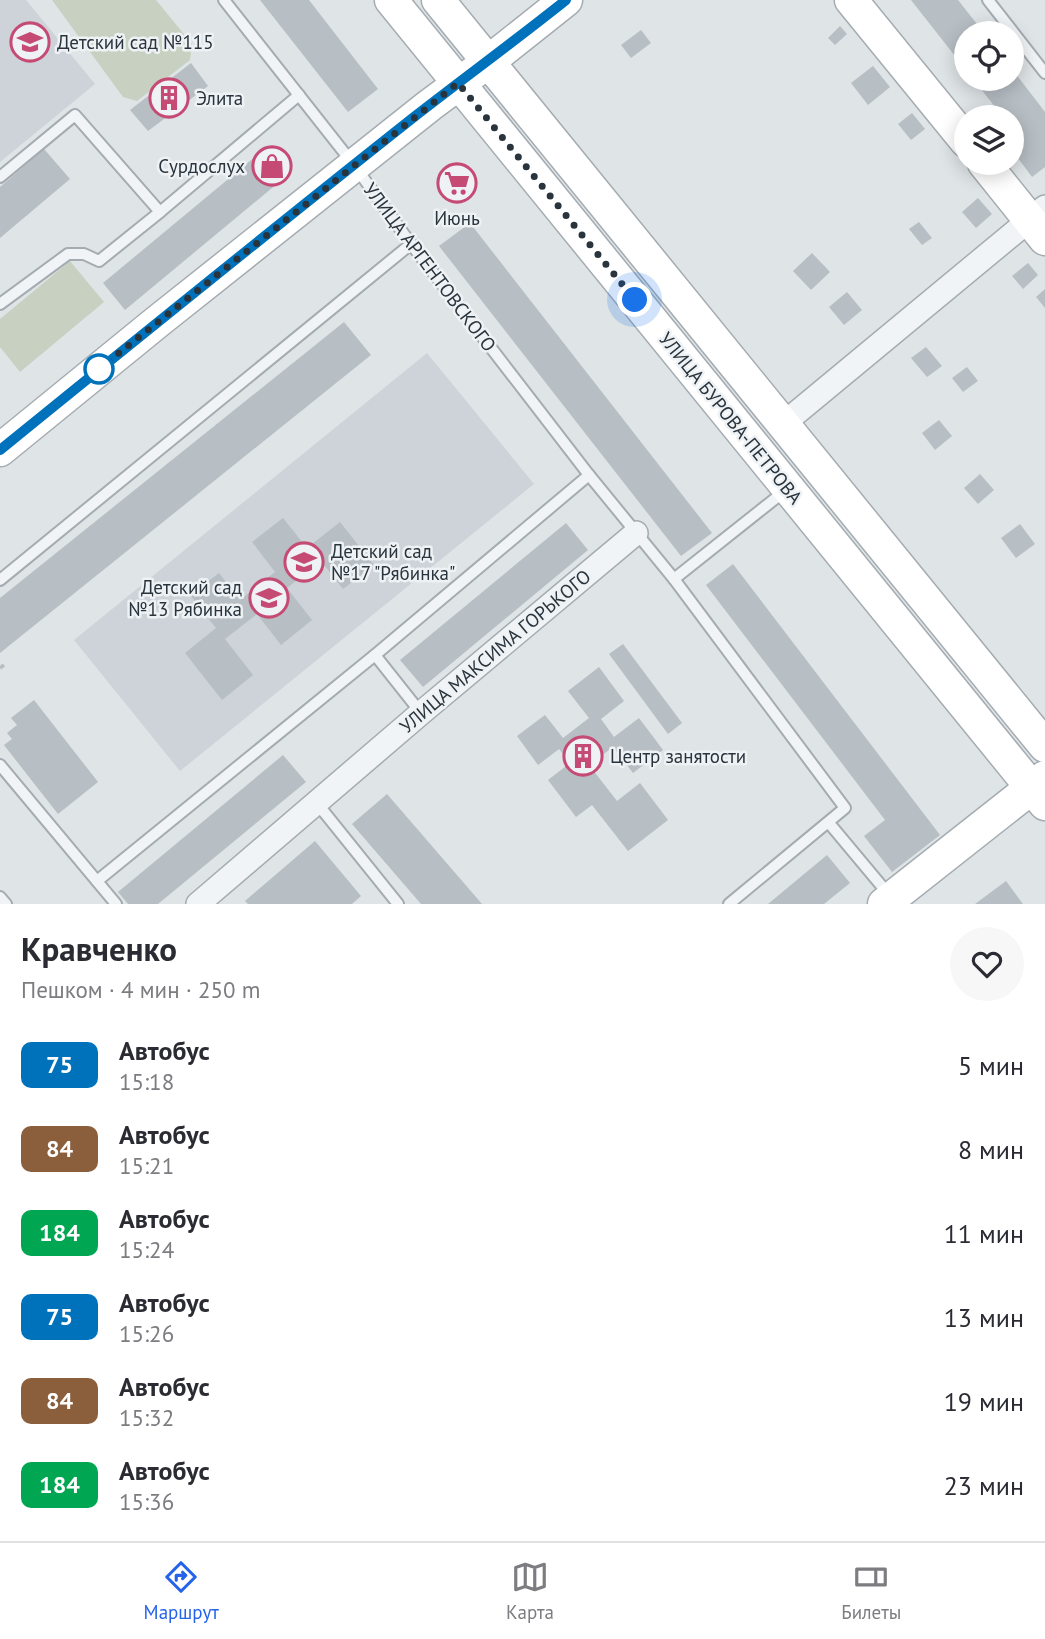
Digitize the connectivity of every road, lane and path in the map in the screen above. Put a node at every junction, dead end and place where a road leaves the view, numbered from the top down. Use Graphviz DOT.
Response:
graph roads {
  1 [pos="225,0"];
  2 [pos="391,0"];
  3 [pos="438,0"];
  4 [pos="566,0"];
  5 [pos="851,0"];
  6 [pos="988,0"];
  7 [pos="488,62"];
  8 [pos="1045,74"];
  9 [pos="458,83"];
  10 [pos="299,95"];
  11 [pos="954,126"];
  12 [pos="354,165"];
  13 [pos="995,175"];
  14 [pos="0,177"];
  15 [pos="160,212"];
  16 [pos="1040,222"];
  17 [pos="411,244"];
  18 [pos="0,304"];
  19 [pos="783,424"];
  20 [pos="0,450"];
  21 [pos="589,475"];
  22 [pos="789,488"];
  23 [pos="636,533"];
  24 [pos="674,579"];
  25 [pos="0,580"];
  26 [pos="375,655"];
  27 [pos="421,713"];
  28 [pos="1045,746"];
  29 [pos="0,765"];
  30 [pos="1041,789"];
  31 [pos="316,802"];
  32 [pos="829,823"];
  33 [pos="97,881"];
  34 [pos="0,897"];
  35 [pos="887,901"];
  36 [pos="6,904"];
  37 [pos="116,904"];
  38 [pos="198,904"];
  39 [pos="398,904"];
  40 [pos="729,904"];
  1 -- 10 [label="lane, УЛИЦА АРГЕНТОВСКОГО"];
  2 -- 9 [label="main road, УЛИЦА БУРОВА-ПЕТРОВА"];
  3 -- 7 [label="main road, УЛИЦА БУРОВА-ПЕТРОВА"];
  4 -- 7 [label="main road"];
  5 -- 11 [label="main road"];
  6 -- 8 [label="lane"];
  7 -- 9 [label="main road"];
  7 -- 19 [label="main road, УЛИЦА БУРОВА-ПЕТРОВА"];
  9 -- 12 [label="main road"];
  9 -- 22 [label="main road, УЛИЦА БУРОВА-ПЕТРОВА"];
  10 -- 12 [label="lane, УЛИЦА АРГЕНТОВСКОГО"];
  10 -- 15 [label="lane"];
  12 -- 17 [label="lane, УЛИЦА АРГЕНТОВСКОГО"];
  12 -- 20 [label="main road"];
  13 -- 16 [label="main road"];
  14 -- 15 [label="lane"];
  15 -- 18 [label="lane"];
  16 -- 19 [label="street"];
  17 -- 21 [label="lane, УЛИЦА АРГЕНТОВСКОГО"];
  17 -- 25 [label="lane"];
  19 -- 28 [label="main road, УЛИЦА БУРОВА-ПЕТРОВА"];
  21 -- 23 [label="lane, УЛИЦА АРГЕНТОВСКОГО"];
  21 -- 26 [label="lane"];
  22 -- 24 [label="lane"];
  22 -- 30 [label="main road, УЛИЦА БУРОВА-ПЕТРОВА"];
  23 -- 24 [label="lane"];
  23 -- 27 [label="street, УЛИЦА МАКСИМА ГОРЬКОГО"];
  24 -- 32 [label="lane"];
  26 -- 27 [label="lane"];
  26 -- 33 [label="lane"];
  27 -- 31 [label="street, УЛИЦА МАКСИМА ГОРЬКОГО"];
  29 -- 33 [label="lane"];
  30 -- 35 [label="main road"];
  31 -- 38 [label="street, УЛИЦА МАКСИМА ГОРЬКОГО"];
  31 -- 39 [label="lane"];
  32 -- 35 [label="lane"];
  32 -- 40 [label="lane"];
  33 -- 37 [label="lane"];
  34 -- 36 [label="lane"];
}
